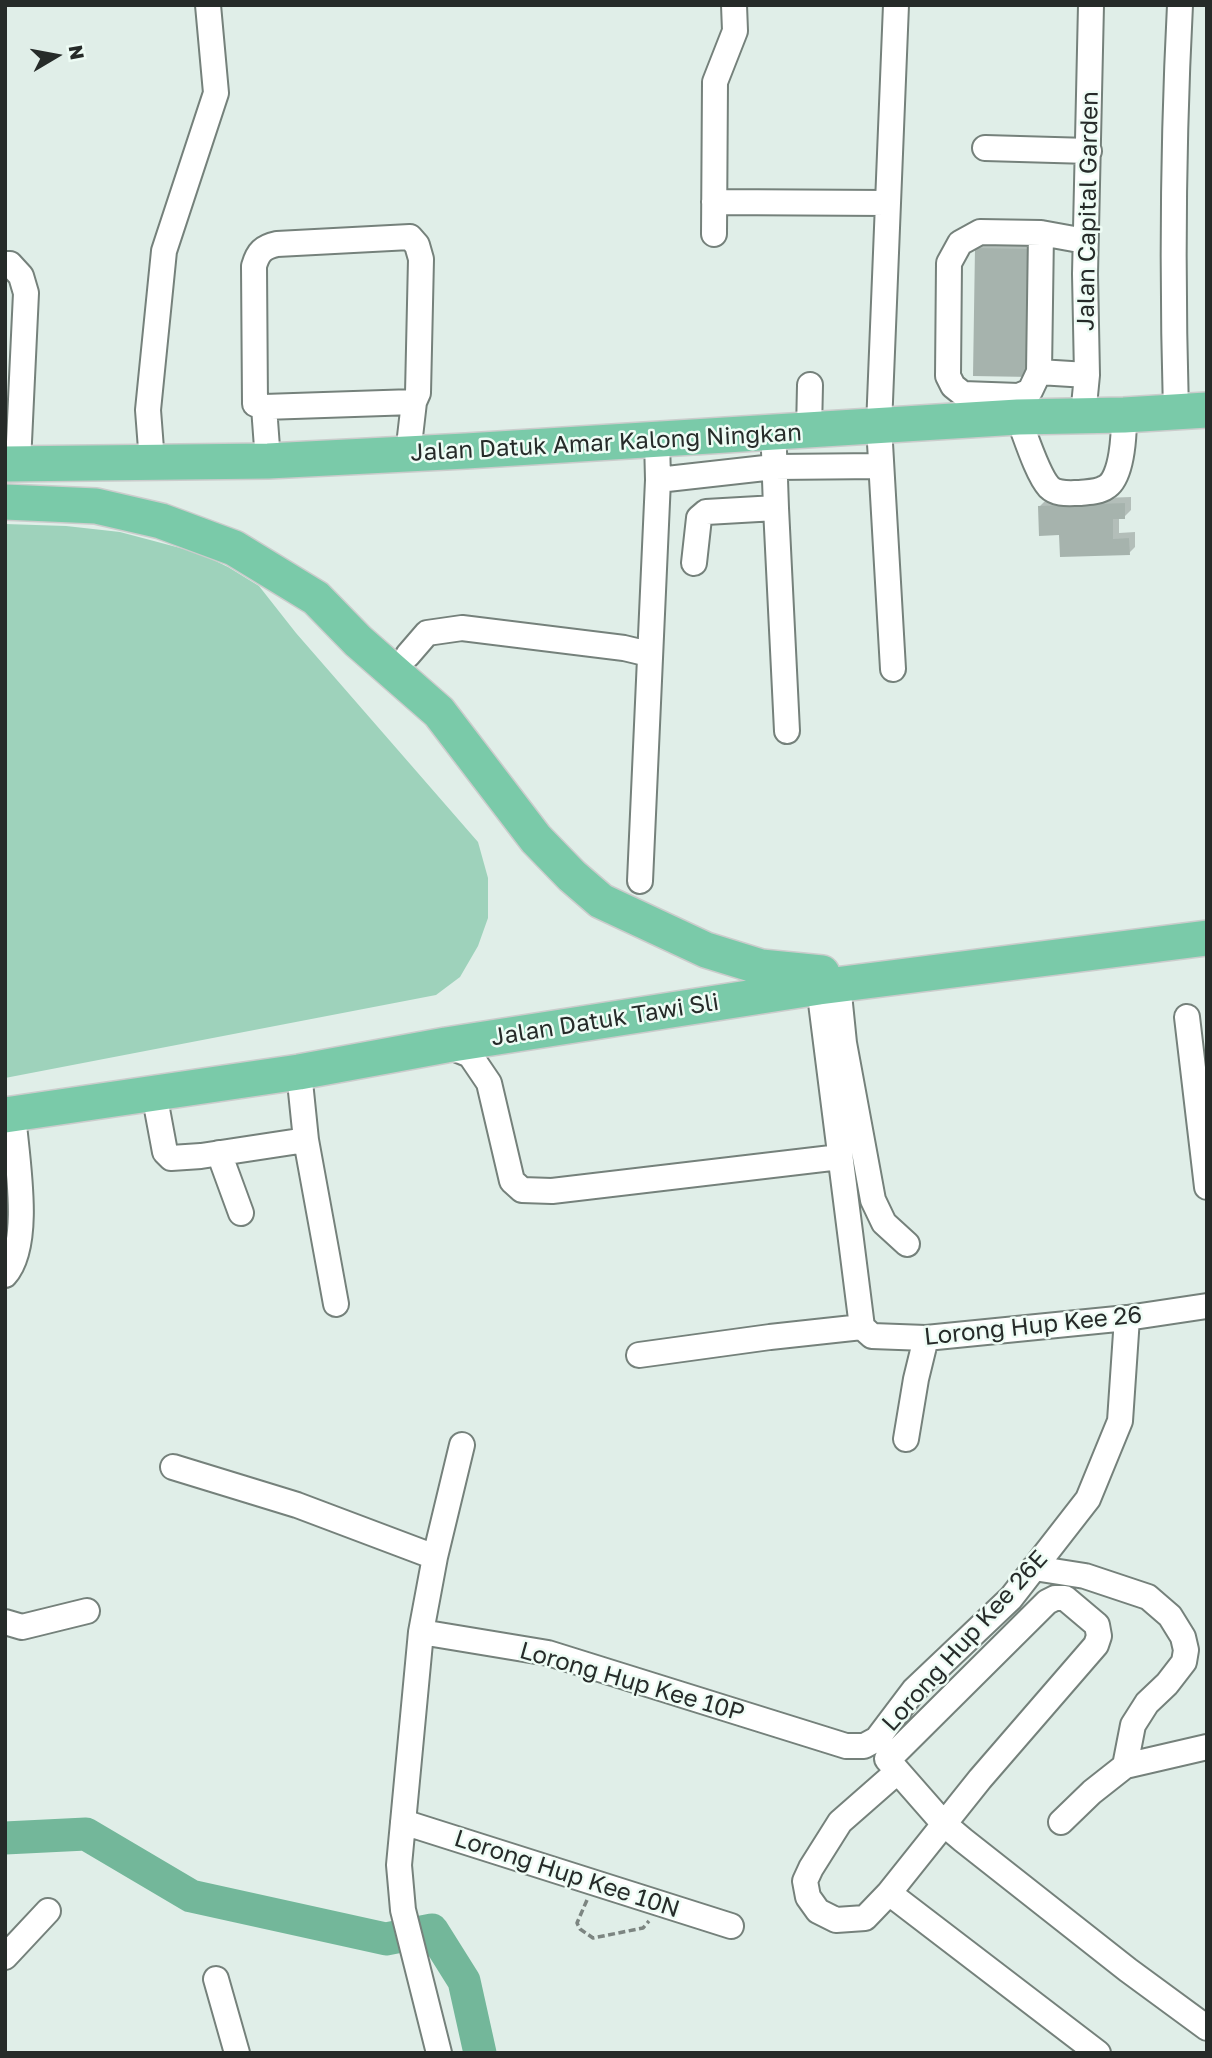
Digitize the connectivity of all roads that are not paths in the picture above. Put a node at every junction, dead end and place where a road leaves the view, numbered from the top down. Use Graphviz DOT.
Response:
graph roads {
  1 [pos="208,5"];
  2 [pos="734,5"];
  3 [pos="896,5"];
  4 [pos="1091,5"];
  5 [pos="1180,5"];
  6 [pos="985,148"];
  7 [pos="1089,151"];
  8 [pos="714,202"];
  9 [pos="887,203"];
  10 [pos="1041,233"];
  11 [pos="714,234"];
  12 [pos="1085,241"];
  13 [pos="5,264"];
  14 [pos="1039,372"];
  15 [pos="1087,375"];
  16 [pos="810,385"];
  17 [pos="414,402"];
  18 [pos="264,407"];
  19 [pos="1191,411"];
  20 [pos="1124,415"];
  21 [pos="1083,416"];
  22 [pos="1018,417"];
  23 [pos="879,426"];
  24 [pos="809,431"];
  25 [pos="774,433"];
  26 [pos="657,439"];
  27 [pos="408,454"];
  28 [pos="268,461"];
  29 [pos="152,462"];
  30 [pos="12,463"];
  31 [pos="881,466"];
  32 [pos="774,467"];
  33 [pos="659,480"];
  34 [pos="5,502"];
  35 [pos="776,508"];
  36 [pos="694,564"];
  37 [pos="649,654"];
  38 [pos="408,655"];
  39 [pos="893,669"];
  40 [pos="439,712"];
  41 [pos="787,730"];
  42 [pos="640,881"];
  43 [pos="1207,938"];
  44 [pos="881,978"];
  45 [pos="829,985"];
  46 [pos="1187,1017"];
  47 [pos="446,1045"];
  48 [pos="299,1073"];
  49 [pos="154,1093"];
  50 [pos="9,1114"];
  51 [pos="306,1139"];
  52 [pos="219,1153"];
  53 [pos="840,1157"];
  54 [pos="1207,1187"];
  55 [pos="241,1213"];
  56 [pos="907,1244"];
  57 [pos="5,1275"];
  58 [pos="336,1304"];
  59 [pos="1207,1306"];
  60 [pos="1127,1318"];
  61 [pos="862,1327"];
  62 [pos="926,1338"];
  63 [pos="639,1355"];
  64 [pos="906,1439"];
  65 [pos="462,1445"];
  66 [pos="173,1467"];
  67 [pos="435,1558"];
  68 [pos="1034,1568"];
  69 [pos="1011,1598"];
  70 [pos="87,1611"];
  71 [pos="1032,1617"];
  72 [pos="5,1622"];
  73 [pos="421,1632"];
  74 [pos="846,1746"];
  75 [pos="1207,1747"];
  76 [pos="886,1758"];
  77 [pos="1125,1766"];
  78 [pos="403,1822"];
  79 [pos="1061,1822"];
  80 [pos="944,1824"];
  81 [pos="889,1893"];
  82 [pos="48,1911"];
  83 [pos="731,1926"];
  84 [pos="5,1957"];
  85 [pos="216,1979"];
  86 [pos="1207,2028"];
  87 [pos="237,2053"];
  88 [pos="439,2053"];
  89 [pos="1098,2053"];
  1 -- 29 [label="street"];
  2 -- 8 [label="street"];
  3 -- 9 [label="street"];
  4 -- 7 [label="street, Jalan Capital Garden"];
  5 -- 19 [label="street"];
  6 -- 7 [label="street"];
  7 -- 12 [label="street, Jalan Capital Garden"];
  8 -- 9 [label="street"];
  8 -- 11 [label="street"];
  9 -- 23 [label="street"];
  10 -- 12 [label="street"];
  10 -- 14 [label="street"];
  10 -- 14 [label="street"];
  12 -- 15 [label="street, Jalan Capital Garden"];
  13 -- 30 [label="street"];
  14 -- 15 [label="street"];
  15 -- 21 [label="street, Jalan Capital Garden"];
  16 -- 24 [label="street"];
  17 -- 18 [label="street"];
  17 -- 18 [label="street"];
  17 -- 27 [label="street"];
  18 -- 28 [label="street"];
  19 -- 20 [label="highway, Jalan Datuk Amar Kalong Ningkan"];
  20 -- 21 [label="highway, Jalan Datuk Amar Kalong Ningkan"];
  20 -- 22 [label="street"];
  21 -- 22 [label="highway, Jalan Datuk Amar Kalong Ningkan"];
  22 -- 23 [label="highway, Jalan Datuk Amar Kalong Ningkan"];
  23 -- 24 [label="highway, Jalan Datuk Amar Kalong Ningkan"];
  23 -- 31 [label="street"];
  24 -- 25 [label="highway, Jalan Datuk Amar Kalong Ningkan"];
  25 -- 26 [label="highway, Jalan Datuk Amar Kalong Ningkan"];
  25 -- 32 [label="street"];
  26 -- 27 [label="highway, Jalan Datuk Amar Kalong Ningkan"];
  26 -- 33 [label="street"];
  27 -- 28 [label="highway, Jalan Datuk Amar Kalong Ningkan"];
  28 -- 29 [label="highway, Jalan Datuk Amar Kalong Ningkan"];
  29 -- 30 [label="highway, Jalan Datuk Amar Kalong Ningkan"];
  31 -- 32 [label="street"];
  31 -- 39 [label="street"];
  32 -- 33 [label="street"];
  32 -- 35 [label="street"];
  33 -- 37 [label="street"];
  34 -- 40 [label="highway"];
  35 -- 36 [label="street"];
  35 -- 41 [label="street"];
  37 -- 38 [label="street"];
  37 -- 42 [label="street"];
  38 -- 40 [label="highway"];
  40 -- 44 [label="highway"];
  43 -- 44 [label="highway, Jalan Datuk Tawi Sli"];
  44 -- 45 [label="highway, Jalan Datuk Tawi Sli"];
  45 -- 47 [label="highway, Jalan Datuk Tawi Sli"];
  45 -- 53 [label="street"];
  45 -- 56 [label="street"];
  46 -- 54 [label="street"];
  47 -- 48 [label="highway, Jalan Datuk Tawi Sli"];
  47 -- 53 [label="street"];
  48 -- 49 [label="highway, Jalan Datuk Tawi Sli"];
  48 -- 51 [label="street"];
  49 -- 50 [label="highway, Jalan Datuk Tawi Sli"];
  49 -- 52 [label="street"];
  50 -- 57 [label="street"];
  51 -- 52 [label="street"];
  51 -- 58 [label="street"];
  52 -- 55 [label="street"];
  53 -- 61 [label="street"];
  59 -- 60 [label="street, Lorong Hup Kee 26"];
  60 -- 62 [label="street, Lorong Hup Kee 26"];
  60 -- 68 [label="street, Lorong Hup Kee 26E"];
  61 -- 62 [label="street, Lorong Hup Kee 26"];
  61 -- 63 [label="street"];
  62 -- 64 [label="street"];
  65 -- 67 [label="street"];
  66 -- 67 [label="street"];
  67 -- 73 [label="street"];
  68 -- 69 [label="street, Lorong Hup Kee 26E"];
  68 -- 77 [label="street"];
  69 -- 71 [label="street"];
  69 -- 76 [label="street, Lorong Hup Kee 26E"];
  70 -- 72 [label="street"];
  71 -- 76 [label="street"];
  71 -- 80 [label="street"];
  73 -- 74 [label="street, Lorong Hup Kee 10P"];
  73 -- 78 [label="street"];
  74 -- 76 [label="street, Lorong Hup Kee 26E"];
  75 -- 77 [label="street"];
  76 -- 80 [label="street"];
  76 -- 81 [label="street"];
  77 -- 79 [label="street"];
  78 -- 83 [label="street, Lorong Hup Kee 10N"];
  78 -- 88 [label="street"];
  80 -- 81 [label="street"];
  80 -- 86 [label="street"];
  81 -- 89 [label="street"];
  82 -- 84 [label="street"];
  85 -- 87 [label="street"];
}
